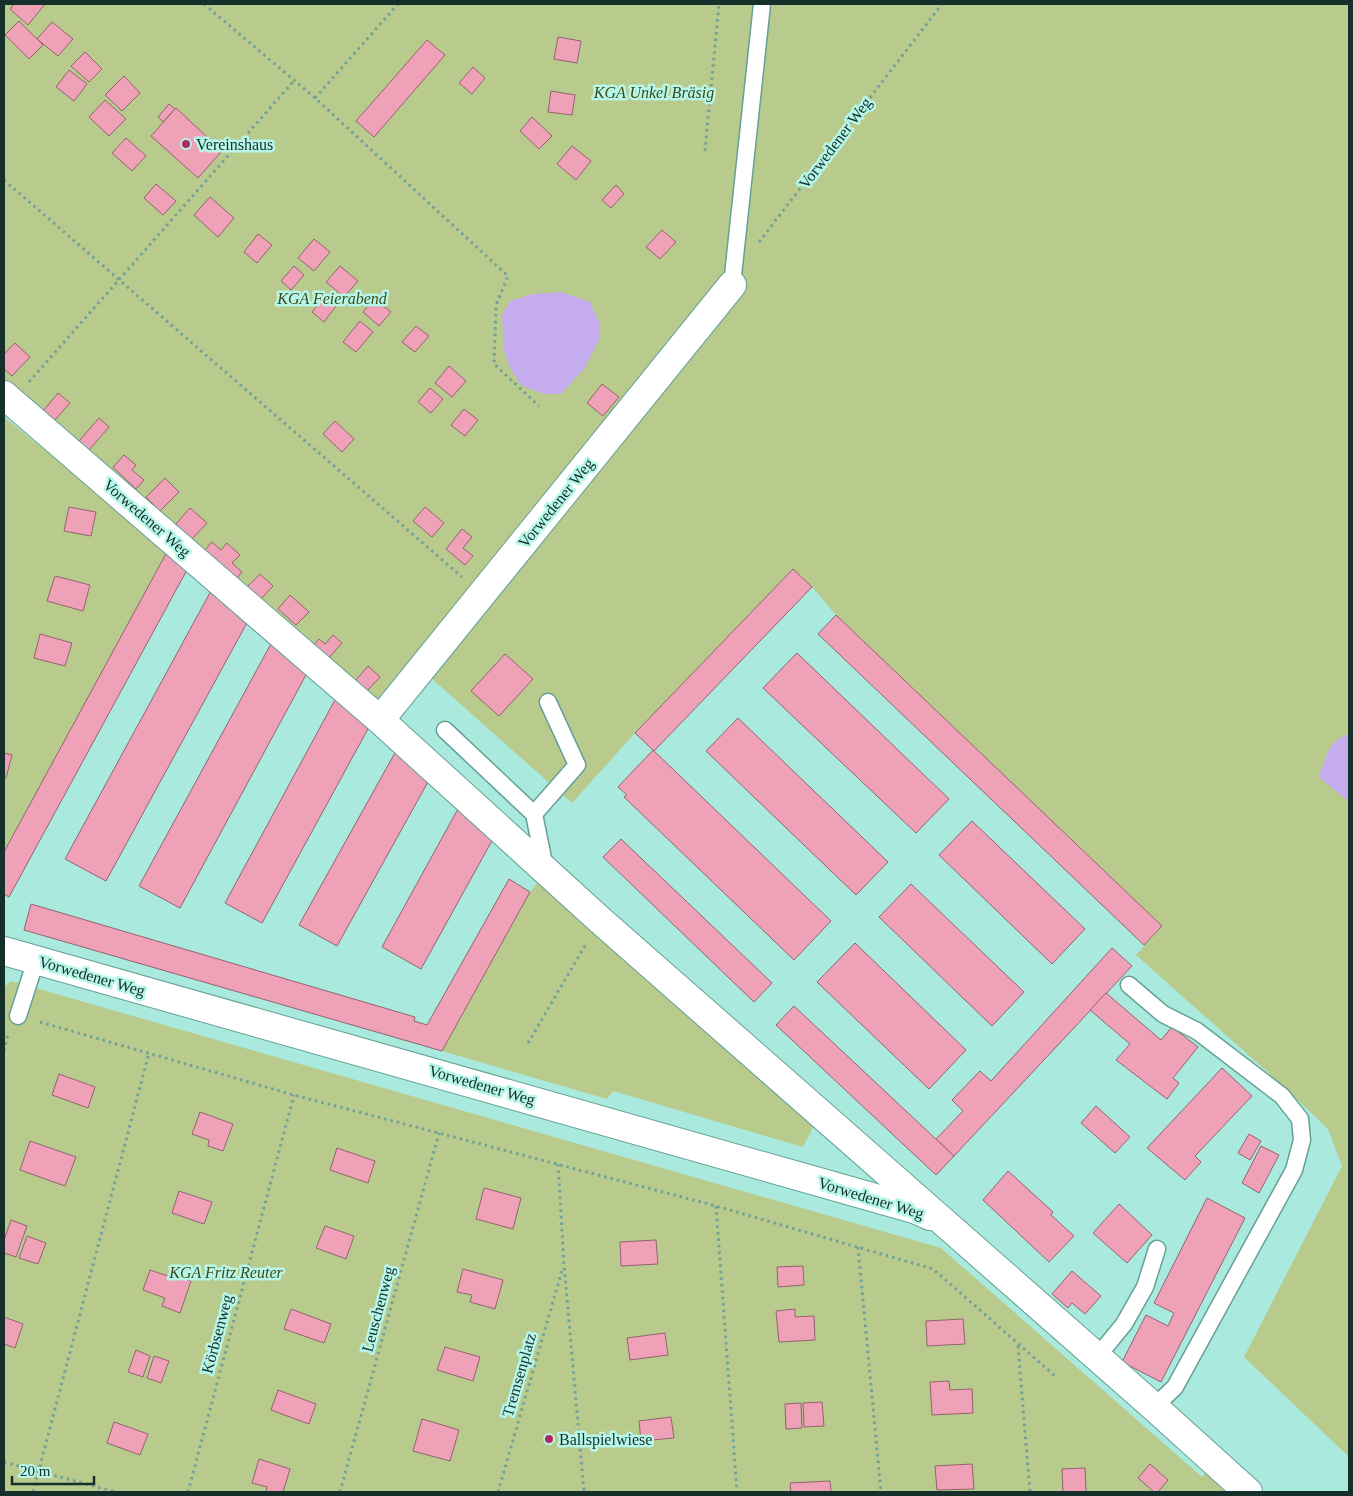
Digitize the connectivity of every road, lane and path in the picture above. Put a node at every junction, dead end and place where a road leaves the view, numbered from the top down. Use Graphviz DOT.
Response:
graph roads {
  1 [pos="204,4"];
  2 [pos="398,4"];
  3 [pos="719,4"];
  4 [pos="762,4"];
  5 [pos="942,4"];
  6 [pos="293,82"];
  7 [pos="314,98"];
  8 [pos="705,151"];
  9 [pos="4,180"];
  10 [pos="754,249"];
  11 [pos="118,280"];
  12 [pos="732,285"];
  13 [pos="8,398"];
  14 [pos="539,406"];
  15 [pos="464,579"];
  16 [pos="548,702"];
  17 [pos="380,720"];
  18 [pos="445,730"];
  19 [pos="534,814"];
  20 [pos="546,870"];
  21 [pos="600,920"];
  22 [pos="4,951"];
  23 [pos="36,960"];
  24 [pos="1129,984"];
  25 [pos="18,1016"];
  26 [pos="528,1043"];
  27 [pos="149,1053"];
  28 [pos="294,1095"];
  29 [pos="439,1133"];
  30 [pos="558,1164"];
  31 [pos="716,1206"];
  32 [pos="956,1232"];
  33 [pos="858,1247"];
  34 [pos="1156,1249"];
  35 [pos="564,1264"];
  36 [pos="1018,1345"];
  37 [pos="1097,1357"];
  38 [pos="1055,1376"];
  39 [pos="1154,1407"];
  40 [pos="4,1462"];
  41 [pos="38,1472"];
  42 [pos="33,1492"];
  43 [pos="116,1492"];
  44 [pos="188,1492"];
  45 [pos="340,1492"];
  46 [pos="498,1492"];
  47 [pos="584,1492"];
  48 [pos="736,1492"];
  49 [pos="881,1492"];
  50 [pos="1030,1492"];
  51 [pos="1248,1492"];
  1 -- 6 [label="path"];
  2 -- 7 [label="path"];
  3 -- 8 [label="path"];
  4 -- 12 [label="lane, Vorwedener Weg"];
  5 -- 10 [label="path, Vorwedener Weg"];
  6 -- 7 [label="path"];
  6 -- 11 [label="path"];
  7 -- 14 [label="path"];
  9 -- 11 [label="path"];
  11 -- 13 [label="path"];
  11 -- 15 [label="path"];
  12 -- 17 [label="street, Vorwedener Weg"];
  13 -- 17 [label="street, Vorwedener Weg"];
  16 -- 19 [label="lane"];
  17 -- 20 [label="street, Vorwedener Weg"];
  18 -- 19 [label="lane"];
  19 -- 20 [label="lane"];
  20 -- 21 [label="street, Vorwedener Weg"];
  21 -- 26 [label="path"];
  21 -- 32 [label="street, Vorwedener Weg"];
  22 -- 23 [label="street, Vorwedener Weg"];
  23 -- 25 [label="lane"];
  23 -- 32 [label="street, Vorwedener Weg"];
  24 -- 39 [label="lane"];
  25 -- 27 [label="path"];
  27 -- 28 [label="path"];
  27 -- 41 [label="path"];
  28 -- 29 [label="path"];
  28 -- 44 [label="path, Körbsenweg"];
  29 -- 30 [label="path"];
  29 -- 45 [label="path, Leuschenweg"];
  30 -- 31 [label="path"];
  30 -- 35 [label="path, Tremsenplatz"];
  31 -- 33 [label="path"];
  31 -- 48 [label="path"];
  32 -- 37 [label="street, Vorwedener Weg"];
  33 -- 36 [label="path"];
  33 -- 49 [label="path"];
  34 -- 37 [label="lane"];
  35 -- 46 [label="path, Tremsenplatz"];
  35 -- 47 [label="path, Tremsenplatz"];
  36 -- 38 [label="path"];
  36 -- 50 [label="path"];
  37 -- 39 [label="street, Vorwedener Weg"];
  39 -- 51 [label="street, Vorwedener Weg"];
  40 -- 41 [label="path"];
  41 -- 42 [label="path"];
  41 -- 43 [label="path"];
}
